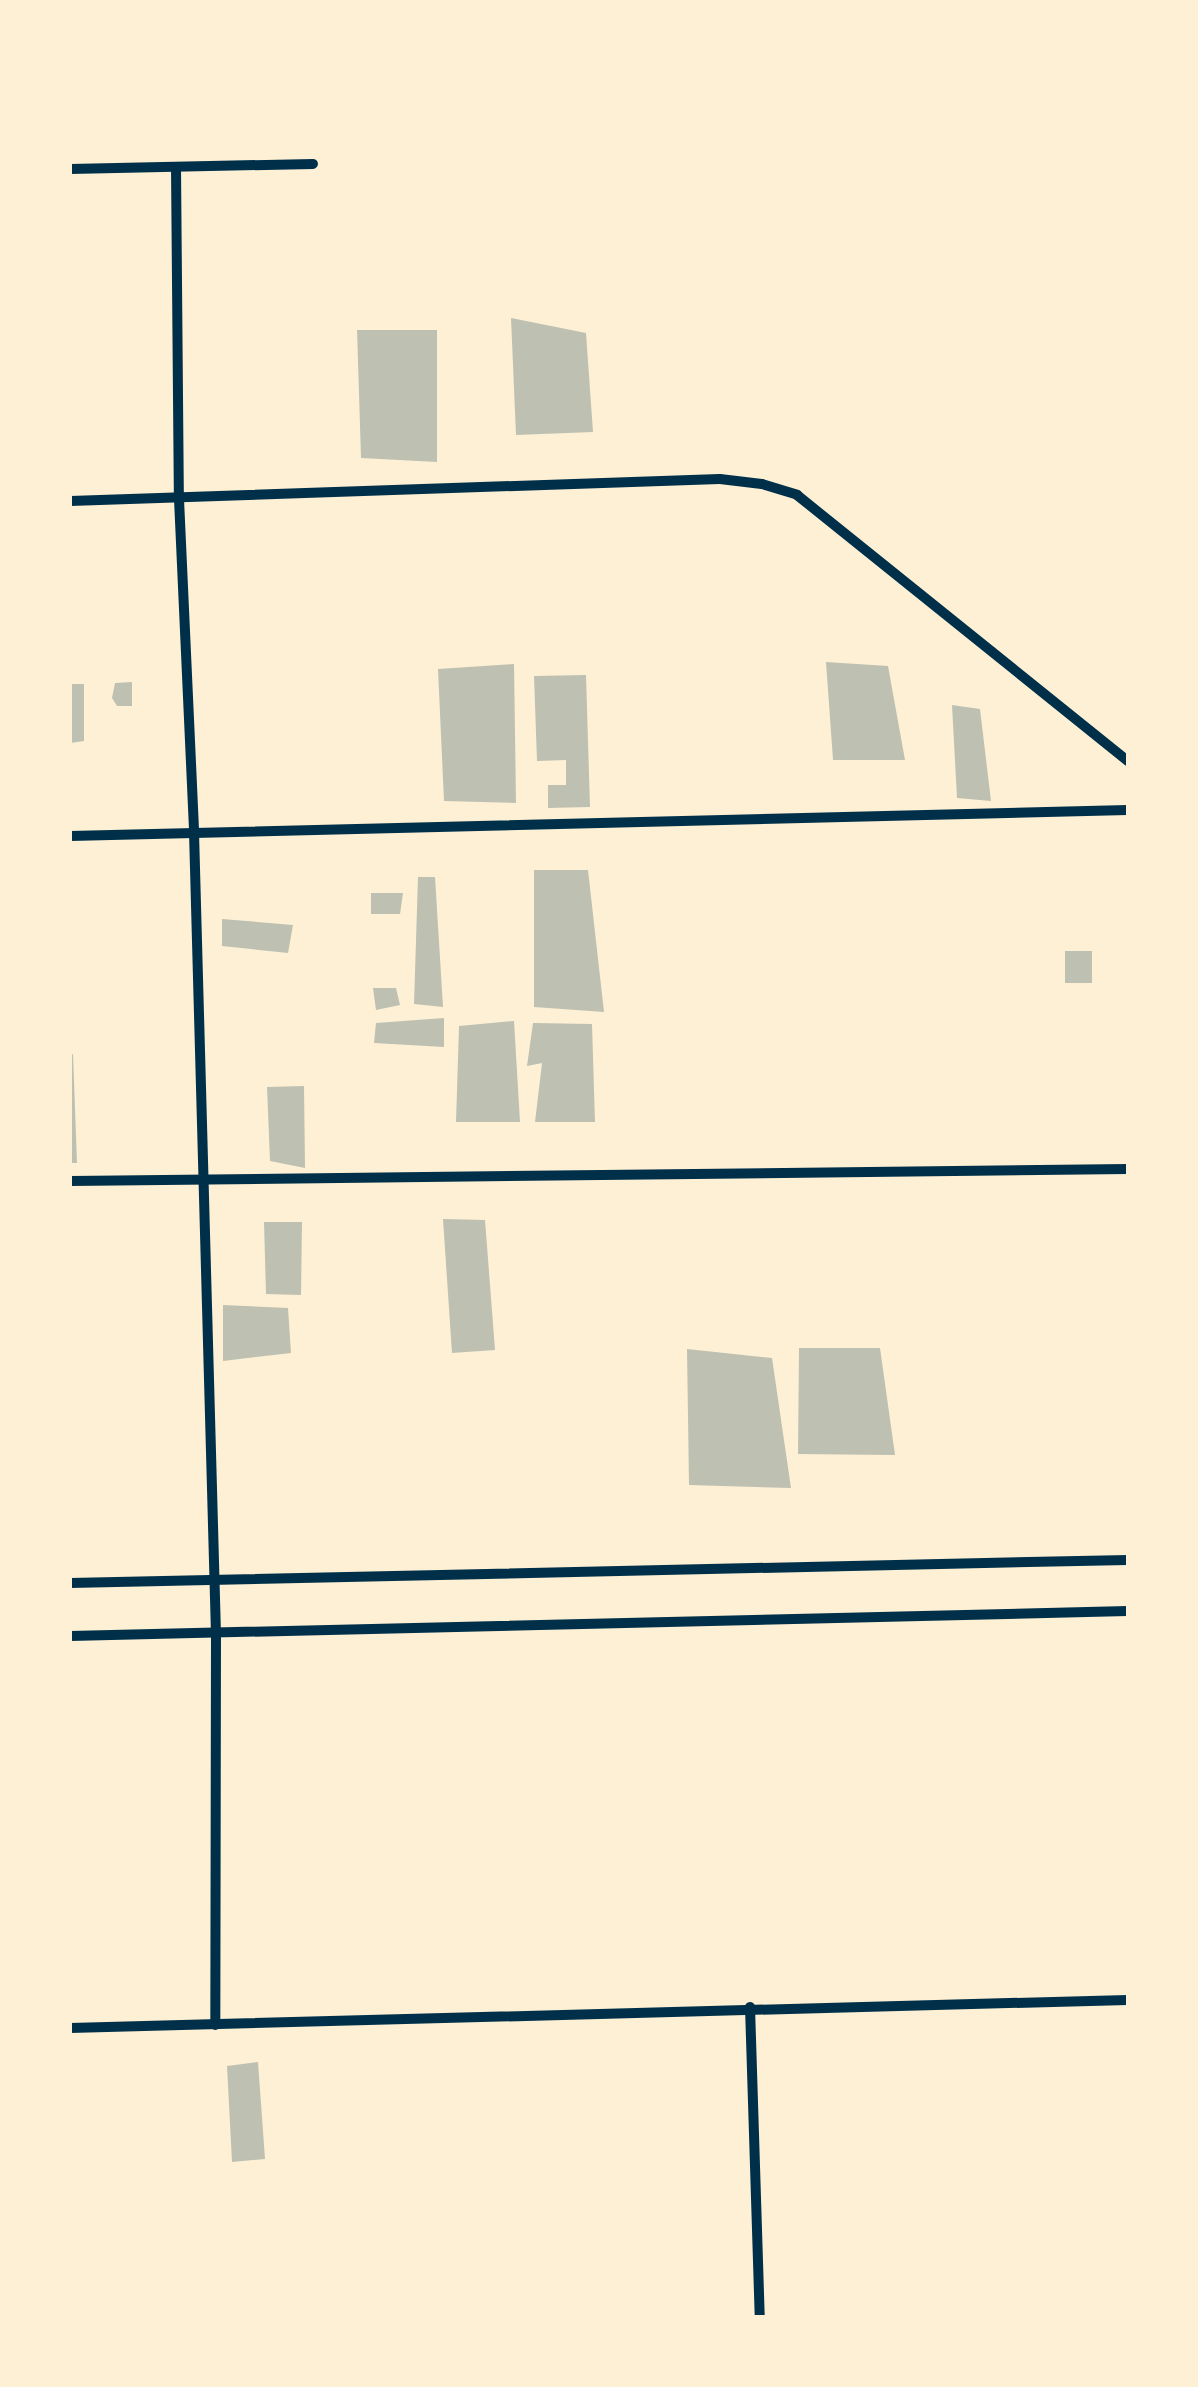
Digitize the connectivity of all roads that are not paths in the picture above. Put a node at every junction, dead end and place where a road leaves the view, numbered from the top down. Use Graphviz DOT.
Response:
graph roads {
  1 [pos="313,164"];
  2 [pos="176,167"];
  3 [pos="70,168"];
  4 [pos="179,499"];
  5 [pos="70,502"];
  6 [pos="1128,760"];
  7 [pos="1128,810"];
  8 [pos="194,832"];
  9 [pos="70,836"];
  10 [pos="1128,1169"];
  11 [pos="201,1178"];
  12 [pos="70,1181"];
  13 [pos="1128,1560"];
  14 [pos="214,1580"];
  15 [pos="70,1583"];
  16 [pos="1128,1611"];
  17 [pos="216,1633"];
  18 [pos="70,1636"];
  19 [pos="1128,2000"];
  20 [pos="750,2008"];
  21 [pos="216,2026"];
  22 [pos="70,2028"];
  23 [pos="760,2317"];
  1 -- 2 [label="street"];
  2 -- 3 [label="street"];
  2 -- 4 [label="street"];
  4 -- 5 [label="street"];
  4 -- 6 [label="street"];
  4 -- 8 [label="street"];
  7 -- 8 [label="street"];
  8 -- 9 [label="street"];
  8 -- 11 [label="street"];
  10 -- 11 [label="street"];
  11 -- 12 [label="street"];
  11 -- 14 [label="street"];
  13 -- 14 [label="street"];
  14 -- 15 [label="street"];
  14 -- 17 [label="street"];
  16 -- 17 [label="street"];
  17 -- 18 [label="street"];
  17 -- 21 [label="street"];
  19 -- 20 [label="street"];
  20 -- 21 [label="street"];
  20 -- 23 [label="street"];
  21 -- 22 [label="street"];
}
